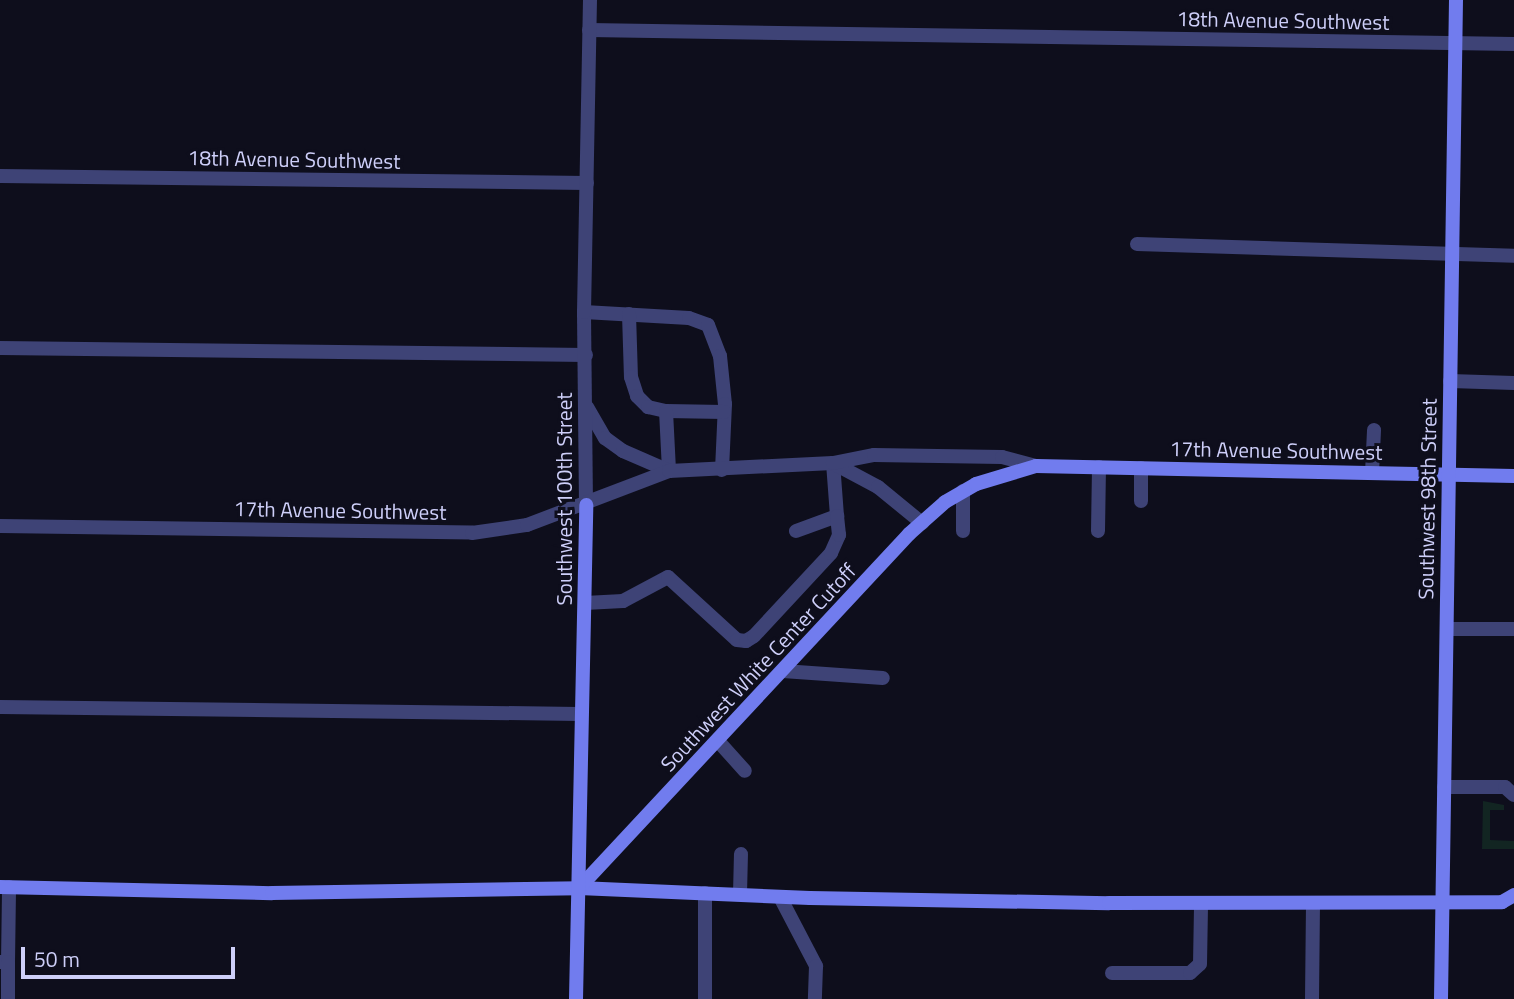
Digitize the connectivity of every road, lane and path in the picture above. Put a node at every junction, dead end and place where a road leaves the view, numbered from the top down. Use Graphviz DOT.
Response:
graph roads {
  1 [pos="590,0"];
  2 [pos="1456,0"];
  3 [pos="589,30"];
  4 [pos="1455,44"];
  5 [pos="1514,44"];
  6 [pos="0,176"];
  7 [pos="587,183"];
  8 [pos="1137,244"];
  9 [pos="1452,254"];
  10 [pos="1514,256"];
  11 [pos="584,312"];
  12 [pos="629,314"];
  13 [pos="0,348"];
  14 [pos="586,355"];
  15 [pos="1450,381"];
  16 [pos="1514,383"];
  17 [pos="586,405"];
  18 [pos="666,411"];
  19 [pos="724,412"];
  20 [pos="1374,430"];
  21 [pos="833,463"];
  22 [pos="1036,466"];
  23 [pos="1099,467"];
  24 [pos="1142,468"];
  25 [pos="722,470"];
  26 [pos="669,471"];
  27 [pos="1372,473"];
  28 [pos="1449,475"];
  29 [pos="1514,476"];
  30 [pos="970,487"];
  31 [pos="1141,501"];
  32 [pos="586,505"];
  33 [pos="837,516"];
  34 [pos="922,523"];
  35 [pos="0,526"];
  36 [pos="796,531"];
  37 [pos="963,531"];
  38 [pos="1098,531"];
  39 [pos="585,603"];
  40 [pos="1447,629"];
  41 [pos="1514,629"];
  42 [pos="783,671"];
  43 [pos="883,678"];
  44 [pos="0,707"];
  45 [pos="579,714"];
  46 [pos="718,740"];
  47 [pos="745,771"];
  48 [pos="1444,787"];
  49 [pos="1514,795"];
  50 [pos="741,854"];
  51 [pos="4,887"];
  52 [pos="579,888"];
  53 [pos="705,893"];
  54 [pos="740,894"];
  55 [pos="780,897"];
  56 [pos="1443,901"];
  57 [pos="1510,902"];
  58 [pos="1201,904"];
  59 [pos="1313,904"];
  60 [pos="4,962"];
  61 [pos="1112,973"];
  62 [pos="8,999"];
  63 [pos="576,999"];
  64 [pos="705,999"];
  65 [pos="815,999"];
  66 [pos="1312,999"];
  67 [pos="1441,999"];
  1 -- 3 [label="street, Southwest 100th Street"];
  2 -- 4 [label="street, Southwest 98th Street"];
  3 -- 4 [label="street, 18th Avenue Southwest"];
  3 -- 7 [label="street, Southwest 100th Street"];
  4 -- 5 [label="street, 18th Avenue Southwest"];
  4 -- 9 [label="street, Southwest 98th Street"];
  6 -- 7 [label="street, 18th Avenue Southwest"];
  7 -- 11 [label="street, Southwest 100th Street"];
  8 -- 9 [label="street"];
  9 -- 10 [label="street"];
  9 -- 15 [label="street, Southwest 98th Street"];
  11 -- 12 [label="street"];
  11 -- 14 [label="street, Southwest 100th Street"];
  12 -- 18 [label="street"];
  12 -- 19 [label="street"];
  13 -- 14 [label="street"];
  14 -- 17 [label="street, Southwest 100th Street"];
  15 -- 16 [label="street"];
  15 -- 28 [label="street, Southwest 98th Street"];
  17 -- 26 [label="street, 17th Avenue Southwest"];
  17 -- 32 [label="street, Southwest 100th Street"];
  18 -- 19 [label="street"];
  18 -- 26 [label="street"];
  19 -- 25 [label="street"];
  20 -- 27 [label="street"];
  21 -- 22 [label="street, 17th Avenue Southwest"];
  21 -- 25 [label="street, 17th Avenue Southwest"];
  21 -- 33 [label="street"];
  21 -- 34 [label="street"];
  22 -- 23 [label="street, 17th Avenue Southwest"];
  22 -- 30 [label="street, 17th Avenue Southwest"];
  23 -- 24 [label="street, 17th Avenue Southwest"];
  23 -- 38 [label="street"];
  24 -- 27 [label="street, 17th Avenue Southwest"];
  24 -- 31 [label="street"];
  25 -- 26 [label="street, 17th Avenue Southwest"];
  26 -- 32 [label="street, 17th Avenue Southwest"];
  27 -- 28 [label="street, 17th Avenue Southwest"];
  28 -- 29 [label="street, 17th Avenue Southwest"];
  28 -- 40 [label="street, Southwest 98th Street"];
  30 -- 34 [label="street, Southwest White Center Cutoff"];
  30 -- 37 [label="street"];
  32 -- 35 [label="street, 17th Avenue Southwest"];
  32 -- 39 [label="street, Southwest 100th Street"];
  33 -- 36 [label="street"];
  33 -- 39 [label="street"];
  34 -- 42 [label="street, Southwest White Center Cutoff"];
  39 -- 45 [label="street, Southwest 100th Street"];
  40 -- 41 [label="street"];
  40 -- 48 [label="street, Southwest 98th Street"];
  42 -- 43 [label="street"];
  42 -- 46 [label="street, Southwest White Center Cutoff"];
  44 -- 45 [label="street"];
  45 -- 52 [label="street, Southwest 100th Street"];
  46 -- 47 [label="street"];
  46 -- 52 [label="street, Southwest White Center Cutoff"];
  48 -- 49 [label="street"];
  48 -- 56 [label="street, Southwest 98th Street"];
  50 -- 54 [label="street"];
  51 -- 52 [label="street"];
  51 -- 60 [label="street"];
  52 -- 53 [label="street"];
  52 -- 63 [label="street, Southwest 100th Street"];
  53 -- 54 [label="street"];
  53 -- 64 [label="street"];
  54 -- 55 [label="street"];
  55 -- 58 [label="street"];
  55 -- 65 [label="street"];
  56 -- 57 [label="street"];
  56 -- 59 [label="street"];
  56 -- 67 [label="street, Southwest 98th Street"];
  58 -- 59 [label="street"];
  58 -- 61 [label="street"];
  59 -- 66 [label="street"];
  60 -- 62 [label="street"];
}
